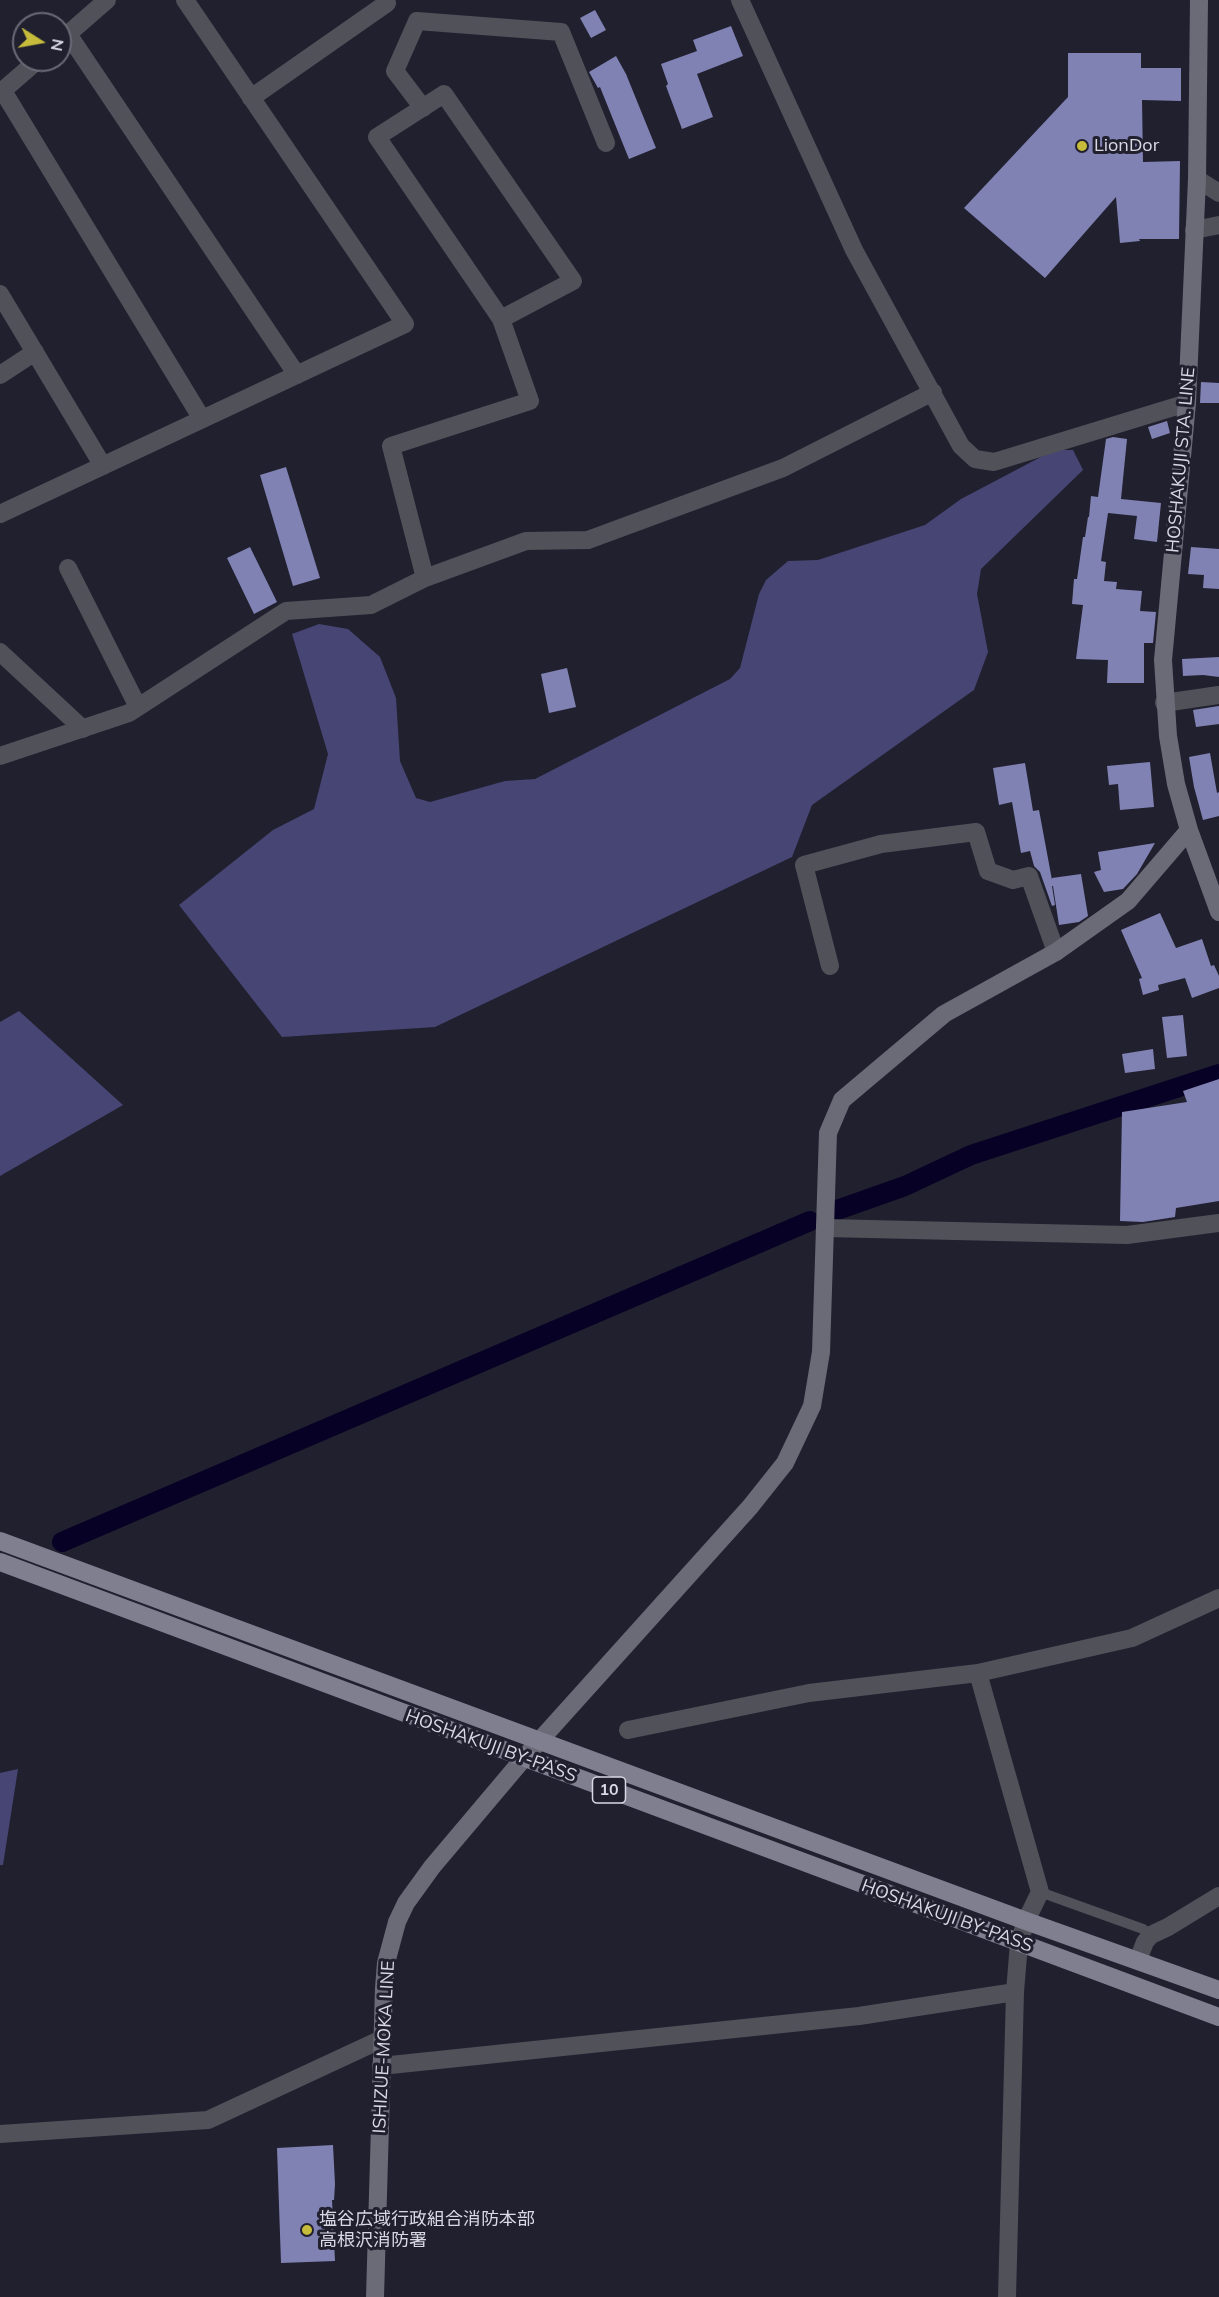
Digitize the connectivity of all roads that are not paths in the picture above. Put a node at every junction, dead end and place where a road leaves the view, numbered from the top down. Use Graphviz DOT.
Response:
graph roads {
  1 [pos="185,0"];
  2 [pos="385,0"];
  3 [pos="740,0"];
  4 [pos="1199,0"];
  5 [pos="101,2"];
  6 [pos="72,29"];
  7 [pos="72,49"];
  8 [pos="24,72"];
  9 [pos="1,92"];
  10 [pos="251,98"];
  11 [pos="423,108"];
  12 [pos="606,143"];
  13 [pos="1197,179"];
  14 [pos="1219,193"];
  15 [pos="1219,225"];
  16 [pos="1194,230"];
  17 [pos="0,294"];
  18 [pos="501,320"];
  19 [pos="35,352"];
  20 [pos="0,375"];
  21 [pos="297,375"];
  22 [pos="933,392"];
  23 [pos="1187,404"];
  24 [pos="202,419"];
  25 [pos="103,466"];
  26 [pos="0,514"];
  27 [pos="68,568"];
  28 [pos="425,578"];
  29 [pos="0,652"];
  30 [pos="1219,695"];
  31 [pos="1164,703"];
  32 [pos="138,707"];
  33 [pos="83,729"];
  34 [pos="0,756"];
  35 [pos="1189,830"];
  36 [pos="1219,912"];
  37 [pos="1056,952"];
  38 [pos="830,966"];
  39 [pos="1219,1223"];
  40 [pos="826,1228"];
  41 [pos="0,1541"];
  42 [pos="0,1562"];
  43 [pos="1219,1598"];
  44 [pos="978,1673"];
  45 [pos="628,1730"];
  46 [pos="539,1741"];
  47 [pos="524,1758"];
  48 [pos="1040,1892"];
  49 [pos="1219,1896"];
  50 [pos="1026,1921"];
  51 [pos="1151,1935"];
  52 [pos="1019,1943"];
  53 [pos="1138,1960"];
  54 [pos="1219,1990"];
  55 [pos="1014,1992"];
  56 [pos="1219,2016"];
  57 [pos="382,2039"];
  58 [pos="381,2066"];
  59 [pos="0,2134"];
  60 [pos="375,2297"];
  61 [pos="1007,2297"];
  1 -- 10 [label="street"];
  2 -- 10 [label="street"];
  3 -- 22 [label="street"];
  4 -- 13 [label="main road, HOSHAKUJI STA. LINE"];
  5 -- 6 [label="street"];
  7 -- 21 [label="street"];
  8 -- 9 [label="street"];
  9 -- 24 [label="street"];
  10 -- 21 [label="street"];
  11 -- 12 [label="street"];
  11 -- 18 [label="street"];
  11 -- 18 [label="street"];
  13 -- 14 [label="street"];
  13 -- 16 [label="main road, HOSHAKUJI STA. LINE"];
  15 -- 16 [label="street"];
  16 -- 23 [label="main road, HOSHAKUJI STA. LINE"];
  17 -- 19 [label="street"];
  18 -- 28 [label="street"];
  19 -- 20 [label="street"];
  19 -- 25 [label="street"];
  21 -- 24 [label="street"];
  22 -- 23 [label="street"];
  22 -- 28 [label="street"];
  23 -- 31 [label="main road, HOSHAKUJI STA. LINE"];
  24 -- 25 [label="street"];
  25 -- 26 [label="street"];
  27 -- 32 [label="street"];
  28 -- 32 [label="street"];
  29 -- 33 [label="street"];
  30 -- 31 [label="street"];
  31 -- 35 [label="main road, HOSHAKUJI STA. LINE"];
  32 -- 33 [label="street"];
  33 -- 34 [label="street"];
  35 -- 36 [label="main road, HOSHAKUJI STA. LINE"];
  35 -- 37 [label="main road, ISHIZUE-MOKA LINE"];
  37 -- 38 [label="street"];
  37 -- 40 [label="main road, ISHIZUE-MOKA LINE"];
  39 -- 40 [label="street"];
  40 -- 46 [label="main road, ISHIZUE-MOKA LINE"];
  41 -- 46 [label="main road, HOSHAKUJI BY-PASS / 10"];
  42 -- 47 [label="main road, HOSHAKUJI BY-PASS / 10"];
  43 -- 44 [label="street"];
  44 -- 45 [label="street"];
  44 -- 48 [label="street"];
  46 -- 47 [label="main road, ISHIZUE-MOKA LINE"];
  46 -- 50 [label="main road, HOSHAKUJI BY-PASS / 10"];
  47 -- 52 [label="main road, HOSHAKUJI BY-PASS / 10"];
  47 -- 57 [label="main road, ISHIZUE-MOKA LINE"];
  48 -- 50 [label="street"];
  48 -- 51 [label="lane"];
  49 -- 51 [label="street"];
  50 -- 52 [label="street"];
  50 -- 53 [label="main road, HOSHAKUJI BY-PASS / 10"];
  51 -- 53 [label="street"];
  52 -- 55 [label="street"];
  52 -- 56 [label="main road, HOSHAKUJI BY-PASS / 10"];
  53 -- 54 [label="main road, HOSHAKUJI BY-PASS / 10"];
  55 -- 58 [label="street"];
  55 -- 61 [label="street"];
  57 -- 58 [label="main road, ISHIZUE-MOKA LINE"];
  57 -- 59 [label="street"];
  58 -- 60 [label="main road, ISHIZUE-MOKA LINE"];
}
